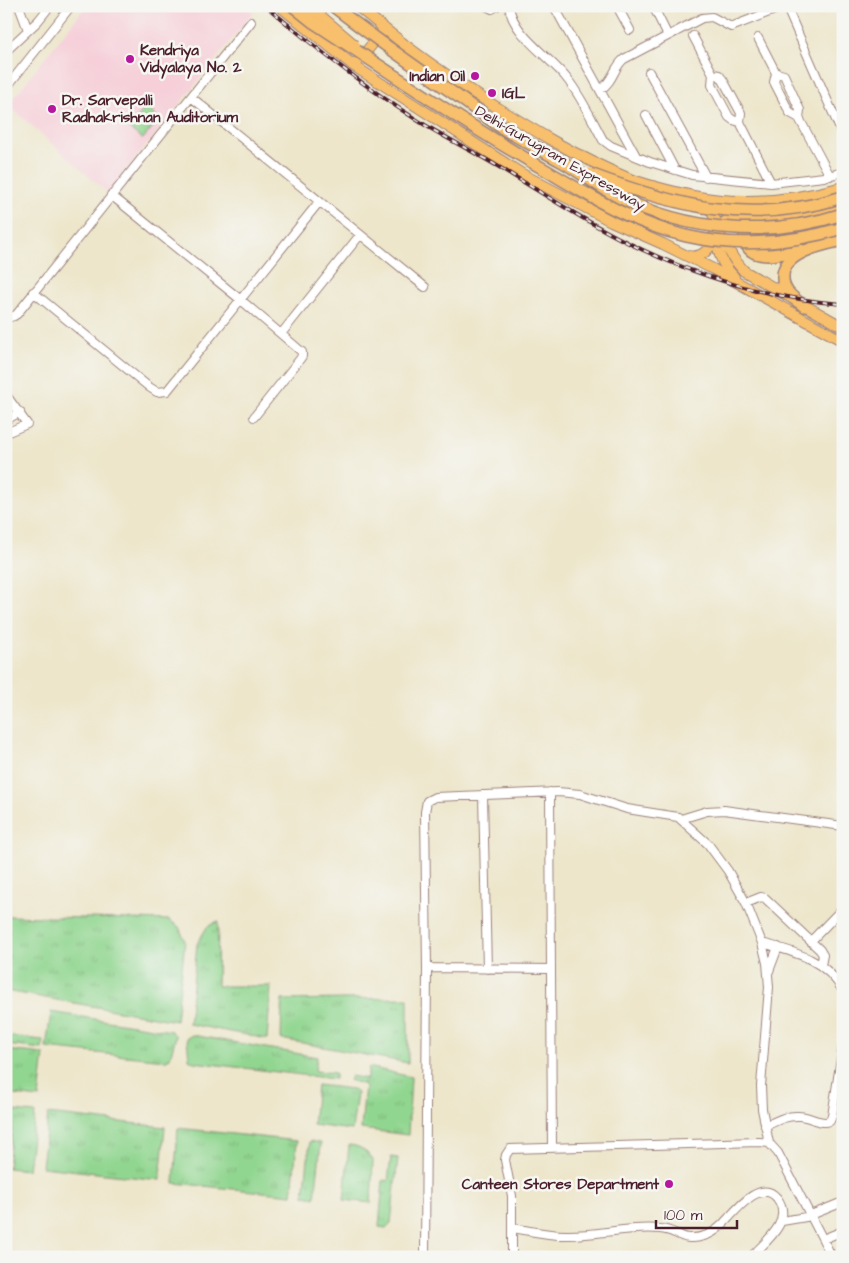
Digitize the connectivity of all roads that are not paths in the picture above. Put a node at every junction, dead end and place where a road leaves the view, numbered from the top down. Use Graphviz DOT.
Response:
graph roads {
  1 [pos="19,6"];
  2 [pos="50,6"];
  3 [pos="71,6"];
  4 [pos="280,6"];
  5 [pos="293,6"];
  6 [pos="309,6"];
  7 [pos="333,6"];
  8 [pos="357,6"];
  9 [pos="486,6"];
  10 [pos="497,6"];
  11 [pos="509,6"];
  12 [pos="554,6"];
  13 [pos="617,6"];
  14 [pos="653,6"];
  15 [pos="786,6"];
  16 [pos="777,9"];
  17 [pos="251,22"];
  18 [pos="386,29"];
  19 [pos="28,30"];
  20 [pos="630,30"];
  21 [pos="668,36"];
  22 [pos="693,36"];
  23 [pos="758,38"];
  24 [pos="6,51"];
  25 [pos="376,64"];
  26 [pos="354,66"];
  27 [pos="649,72"];
  28 [pos="776,72"];
  29 [pos="713,74"];
  30 [pos="6,88"];
  31 [pos="600,90"];
  32 [pos="191,97"];
  33 [pos="646,115"];
  34 [pos="799,118"];
  35 [pos="740,122"];
  36 [pos="843,136"];
  37 [pos="636,156"];
  38 [pos="599,164"];
  39 [pos="572,167"];
  40 [pos="675,170"];
  41 [pos="843,172"];
  42 [pos="830,176"];
  43 [pos="706,177"];
  44 [pos="771,183"];
  45 [pos="843,187"];
  46 [pos="111,195"];
  47 [pos="694,196"];
  48 [pos="843,197"];
  49 [pos="743,200"];
  50 [pos="319,202"];
  51 [pos="578,203"];
  52 [pos="843,203"];
  53 [pos="843,214"];
  54 [pos="765,218"];
  55 [pos="722,228"];
  56 [pos="843,228"];
  57 [pos="360,235"];
  58 [pos="843,240"];
  59 [pos="817,246"];
  60 [pos="683,255"];
  61 [pos="426,287"];
  62 [pos="747,287"];
  63 [pos="34,292"];
  64 [pos="241,300"];
  65 [pos="804,306"];
  66 [pos="6,318"];
  67 [pos="843,327"];
  68 [pos="281,334"];
  69 [pos="843,341"];
  70 [pos="6,395"];
  71 [pos="20,412"];
  72 [pos="254,417"];
  73 [pos="6,420"];
  74 [pos="6,433"];
  75 [pos="550,792"];
  76 [pos="483,794"];
  77 [pos="681,819"];
  78 [pos="843,826"];
  79 [pos="746,903"];
  80 [pos="843,908"];
  81 [pos="811,941"];
  82 [pos="762,943"];
  83 [pos="778,947"];
  84 [pos="821,965"];
  85 [pos="427,968"];
  86 [pos="487,969"];
  87 [pos="552,969"];
  88 [pos="769,972"];
  89 [pos="841,981"];
  90 [pos="843,991"];
  91 [pos="843,1045"];
  92 [pos="765,1126"];
  93 [pos="769,1143"];
  94 [pos="552,1147"];
  95 [pos="843,1202"];
  96 [pos="810,1215"];
  97 [pos="782,1221"];
  98 [pos="513,1228"];
  99 [pos="843,1231"];
  100 [pos="823,1239"];
  101 [pos="425,1257"];
  102 [pos="512,1257"];
  103 [pos="751,1257"];
  104 [pos="832,1257"];
  1 -- 19 [label="street"];
  2 -- 19 [label="street"];
  3 -- 30 [label="street"];
  4 -- 26 [label="main road"];
  5 -- 25 [label="highway, Delhi-Gurugram Expressway, bridge"];
  6 -- 25 [label="main road, bridge"];
  7 -- 39 [label="highway, Delhi-Gurugram Expressway, bridge"];
  8 -- 18 [label="main road"];
  9 -- 10 [label="street"];
  11 -- 37 [label="street"];
  12 -- 31 [label="street"];
  13 -- 20 [label="street"];
  14 -- 21 [label="street"];
  15 -- 36 [label="street"];
  16 -- 21 [label="street"];
  17 -- 32 [label="street"];
  18 -- 26 [label="main road"];
  18 -- 38 [label="main road"];
  19 -- 24 [label="street"];
  21 -- 31 [label="street"];
  22 -- 29 [label="street"];
  23 -- 28 [label="street"];
  25 -- 56 [label="highway, Delhi-Gurugram Expressway, bridge"];
  26 -- 51 [label="main road"];
  27 -- 43 [label="street"];
  28 -- 34 [label="street"];
  28 -- 34 [label="street"];
  29 -- 35 [label="street"];
  29 -- 35 [label="street"];
  31 -- 37 [label="street"];
  32 -- 46 [label="street"];
  32 -- 50 [label="street"];
  33 -- 40 [label="street"];
  34 -- 42 [label="street"];
  35 -- 44 [label="street"];
  37 -- 40 [label="street"];
  38 -- 47 [label="main road"];
  38 -- 51 [label="main road"];
  39 -- 48 [label="highway, bridge"];
  39 -- 53 [label="highway, Delhi-Gurugram Expressway, bridge"];
  40 -- 43 [label="street"];
  41 -- 42 [label="street"];
  42 -- 44 [label="street"];
  43 -- 44 [label="street"];
  45 -- 49 [label="main road"];
  46 -- 63 [label="street"];
  46 -- 64 [label="street"];
  47 -- 49 [label="main road"];
  47 -- 60 [label="main road"];
  49 -- 55 [label="main road"];
  50 -- 57 [label="street"];
  50 -- 64 [label="street"];
  51 -- 60 [label="main road"];
  52 -- 54 [label="highway"];
  54 -- 55 [label="highway"];
  54 -- 59 [label="highway"];
  55 -- 62 [label="main road"];
  55 -- 65 [label="main road"];
  57 -- 61 [label="street"];
  57 -- 68 [label="street"];
  58 -- 59 [label="highway"];
  59 -- 65 [label="highway"];
  60 -- 62 [label="main road"];
  62 -- 69 [label="main road"];
  63 -- 64 [label="street"];
  63 -- 66 [label="street"];
  64 -- 68 [label="street"];
  65 -- 67 [label="main road"];
  68 -- 72 [label="street"];
  70 -- 71 [label="street"];
  71 -- 73 [label="street"];
  71 -- 74 [label="street"];
  75 -- 76 [label="street"];
  75 -- 77 [label="street"];
  75 -- 87 [label="street"];
  76 -- 85 [label="street"];
  76 -- 86 [label="street"];
  77 -- 78 [label="street"];
  77 -- 79 [label="street"];
  79 -- 81 [label="street"];
  79 -- 82 [label="street"];
  80 -- 81 [label="street"];
  81 -- 84 [label="street"];
  82 -- 83 [label="street"];
  82 -- 88 [label="street"];
  83 -- 84 [label="street"];
  83 -- 88 [label="street"];
  84 -- 89 [label="street"];
  85 -- 86 [label="street"];
  85 -- 101 [label="street"];
  86 -- 87 [label="street"];
  87 -- 94 [label="street"];
  88 -- 92 [label="street"];
  89 -- 90 [label="street"];
  91 -- 92 [label="street"];
  92 -- 93 [label="street"];
  93 -- 94 [label="street"];
  93 -- 96 [label="street"];
  94 -- 98 [label="street"];
  95 -- 96 [label="street"];
  96 -- 97 [label="street"];
  96 -- 100 [label="street"];
  97 -- 98 [label="street"];
  97 -- 103 [label="street"];
  98 -- 102 [label="street"];
  99 -- 100 [label="street"];
  100 -- 104 [label="street"];
}
